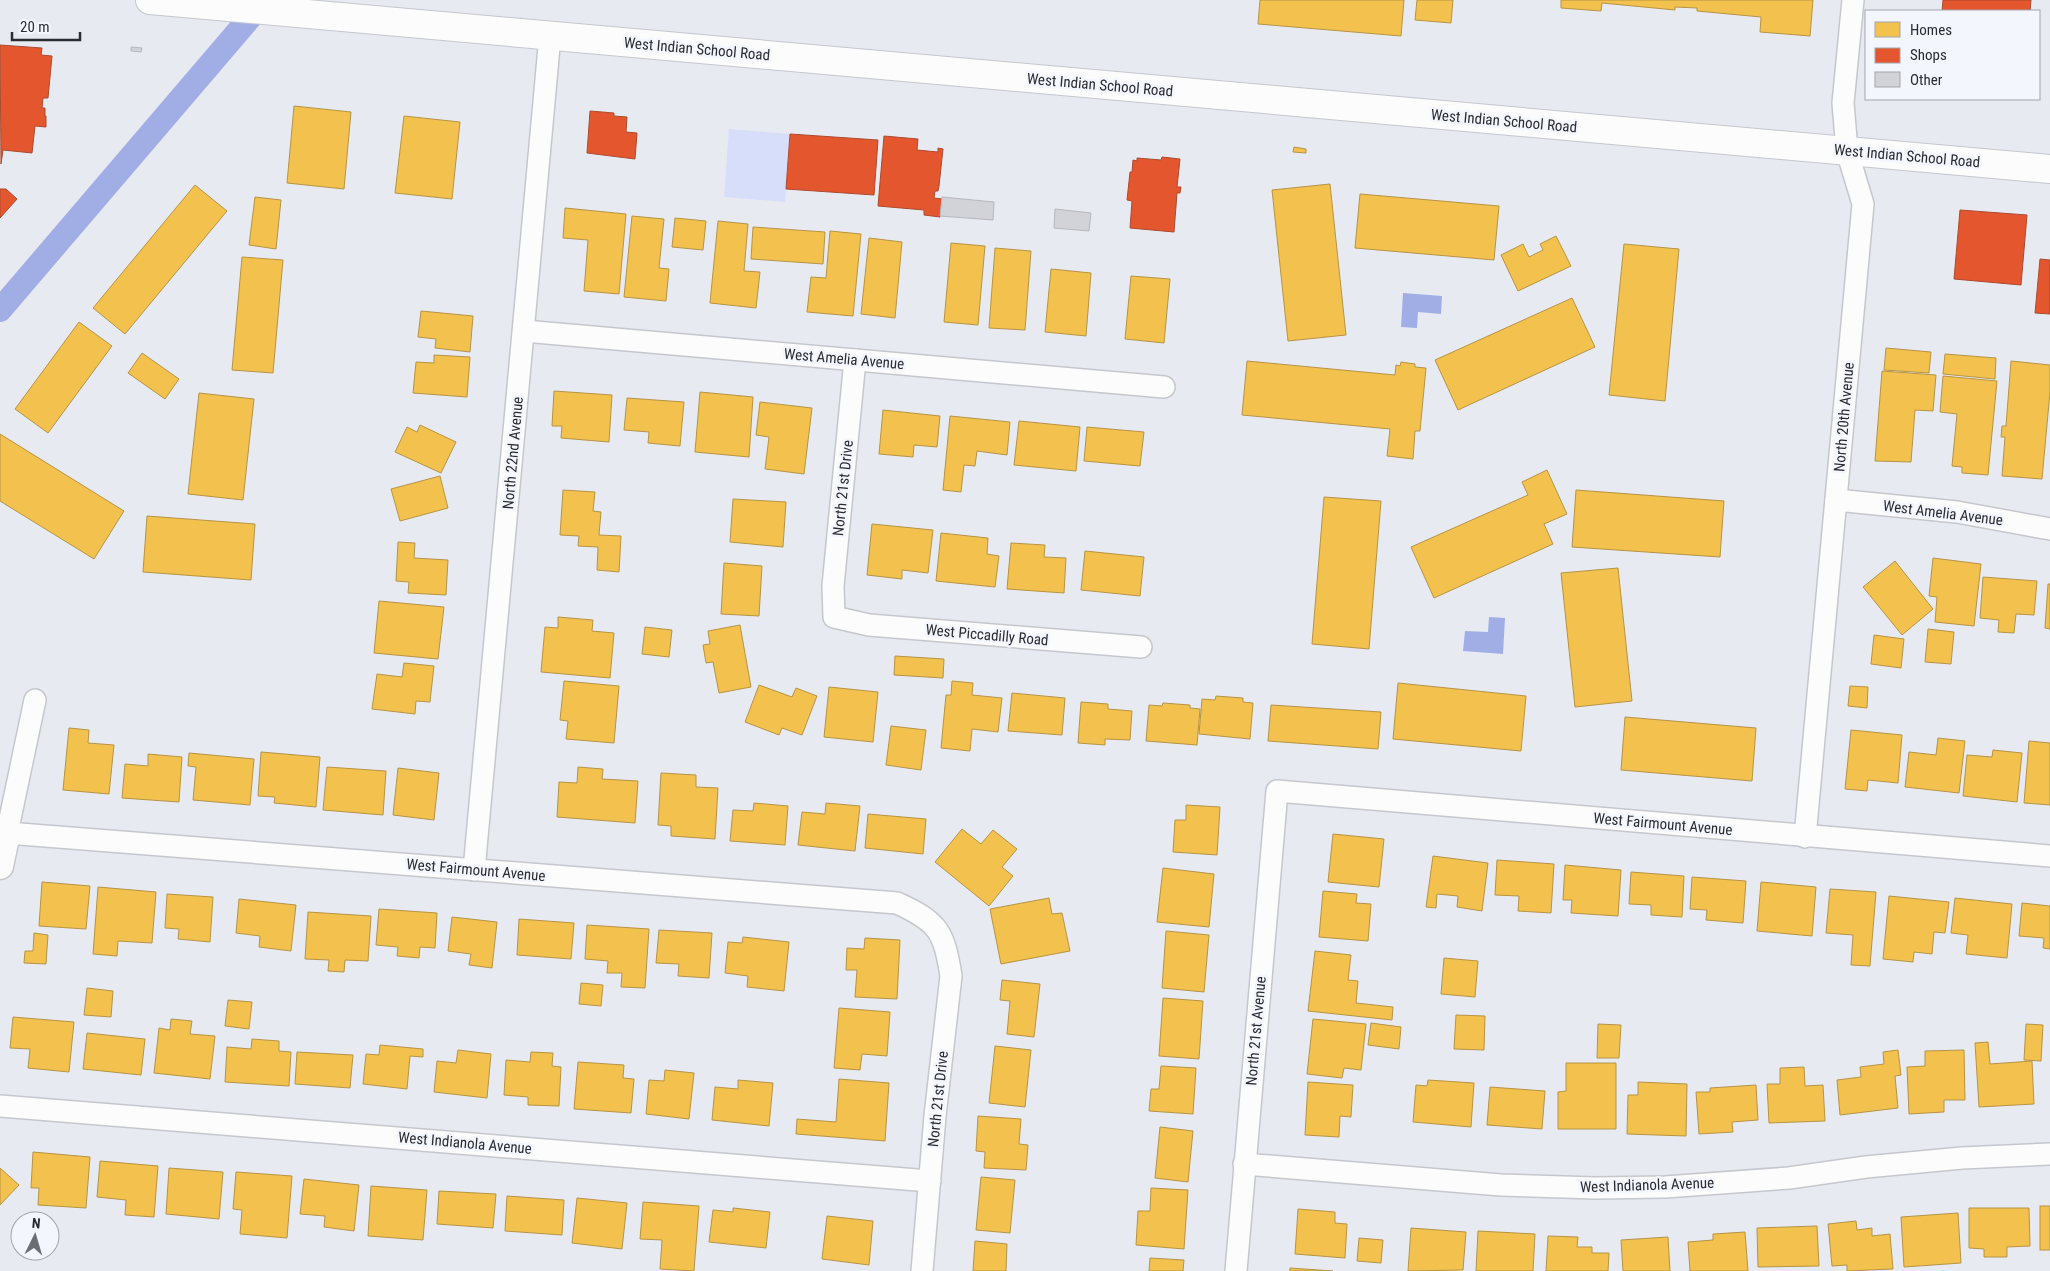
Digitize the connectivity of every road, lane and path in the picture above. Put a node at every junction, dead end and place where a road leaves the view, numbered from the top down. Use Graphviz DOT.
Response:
graph roads {
  1 [pos="150,0"];
  2 [pos="1853,0"];
  3 [pos="550,36"];
  4 [pos="1848,151"];
  5 [pos="2050,169"];
  6 [pos="524,331"];
  7 [pos="855,360"];
  8 [pos="1164,386"];
  9 [pos="1836,500"];
  10 [pos="2050,529"];
  11 [pos="834,617"];
  12 [pos="1141,647"];
  13 [pos="34,700"];
  14 [pos="1277,791"];
  15 [pos="7,833"];
  16 [pos="1805,837"];
  17 [pos="2050,856"];
  18 [pos="0,866"];
  19 [pos="474,870"];
  20 [pos="938,928"];
  21 [pos="0,1106"];
  22 [pos="2050,1154"];
  23 [pos="1244,1164"];
  24 [pos="930,1182"];
  25 [pos="922,1271"];
  26 [pos="1236,1271"];
  1 -- 3 [label="main road, West Indian School Road"];
  2 -- 4 [label="street, North 20th Avenue"];
  3 -- 4 [label="main road, West Indian School Road"];
  3 -- 6 [label="street, North 22nd Avenue"];
  4 -- 5 [label="main road, West Indian School Road"];
  4 -- 9 [label="street, North 20th Avenue"];
  6 -- 7 [label="street, West Amelia Avenue"];
  6 -- 19 [label="street, North 22nd Avenue"];
  7 -- 8 [label="street, West Amelia Avenue"];
  7 -- 11 [label="street, North 21st Drive"];
  9 -- 10 [label="street, West Amelia Avenue"];
  9 -- 16 [label="street, North 20th Avenue"];
  11 -- 12 [label="street, West Piccadilly Road"];
  13 -- 15 [label="street"];
  14 -- 16 [label="street, West Fairmount Avenue"];
  14 -- 23 [label="street, North 21st Avenue"];
  15 -- 18 [label="street"];
  15 -- 19 [label="street, West Fairmount Avenue"];
  16 -- 17 [label="street, West Fairmount Avenue"];
  19 -- 20 [label="street, West Fairmount Avenue"];
  20 -- 24 [label="street, North 21st Drive"];
  21 -- 24 [label="street, West Indianola Avenue"];
  22 -- 23 [label="street, West Indianola Avenue"];
  23 -- 26 [label="street, North 21st Avenue"];
  24 -- 25 [label="street, North 21st Drive"];
}
